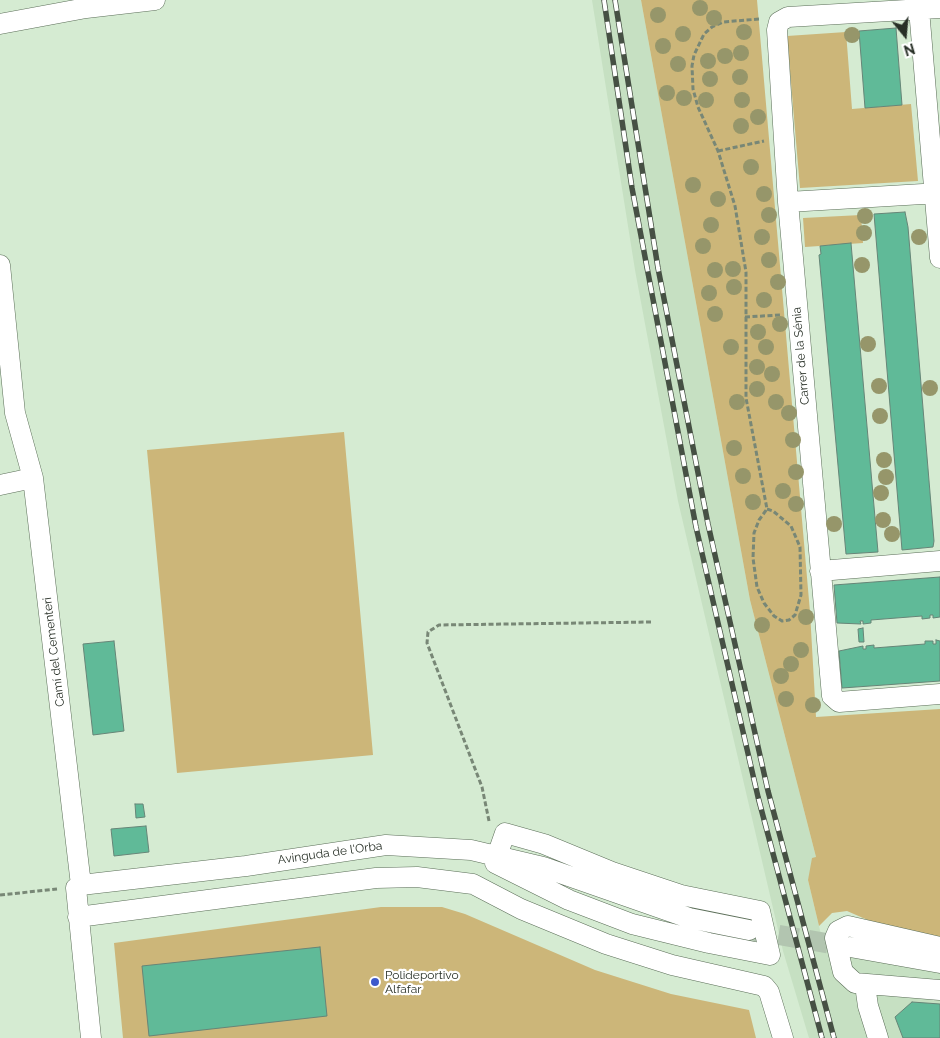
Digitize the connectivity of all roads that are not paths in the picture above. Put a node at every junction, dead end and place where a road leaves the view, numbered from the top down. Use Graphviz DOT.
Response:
graph roads {
  1 [pos="155,0"];
  2 [pos="940,8"];
  3 [pos="919,10"];
  4 [pos="0,24"];
  5 [pos="937,193"];
  6 [pos="788,202"];
  7 [pos="940,258"];
  8 [pos="0,265"];
  9 [pos="33,478"];
  10 [pos="0,485"];
  11 [pos="940,561"];
  12 [pos="820,571"];
  13 [pos="940,694"];
  14 [pos="471,850"];
  15 [pos="497,856"];
  16 [pos="304,857"];
  17 [pos="78,886"];
  18 [pos="310,888"];
  19 [pos="78,917"];
  20 [pos="749,930"];
  21 [pos="940,947"];
  22 [pos="844,952"];
  23 [pos="940,963"];
  24 [pos="865,985"];
  25 [pos="940,990"];
  26 [pos="91,1038"];
  27 [pos="783,1038"];
  28 [pos="878,1038"];
  1 -- 4 [label="street"];
  2 -- 3 [label="street"];
  3 -- 5 [label="street"];
  3 -- 6 [label="street, Carrer de la Sénia"];
  5 -- 6 [label="street"];
  5 -- 7 [label="street"];
  6 -- 12 [label="street, Carrer de la Sénia"];
  8 -- 9 [label="street, Camí del Cementeri"];
  9 -- 10 [label="street"];
  9 -- 17 [label="street, Camí del Cementeri"];
  11 -- 12 [label="street"];
  12 -- 13 [label="street, Carrer de la Sénia"];
  14 -- 15 [label="street, Avinguda de l'Orba"];
  14 -- 15 [label="street"];
  14 -- 16 [label="street, Avinguda de l'Orba"];
  15 -- 20 [label="street, Avinguda de l'Orba"];
  16 -- 17 [label="street, Avinguda de l'Orba"];
  16 -- 18 [label="street"];
  17 -- 19 [label="street, Camí del Cementeri"];
  18 -- 19 [label="street"];
  18 -- 27 [label="street"];
  19 -- 26 [label="street, Camí del Cementeri"];
  21 -- 22 [label="street"];
  22 -- 23 [label="street"];
  22 -- 24 [label="street"];
  24 -- 25 [label="street"];
  24 -- 28 [label="street"];
}
